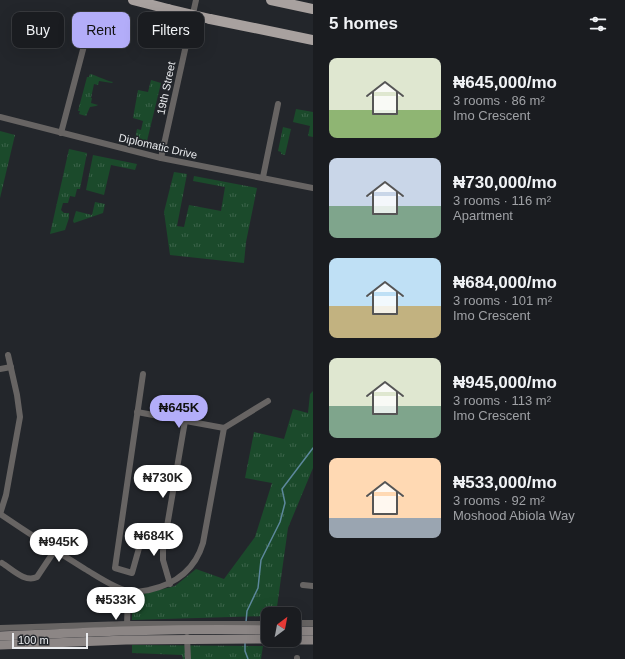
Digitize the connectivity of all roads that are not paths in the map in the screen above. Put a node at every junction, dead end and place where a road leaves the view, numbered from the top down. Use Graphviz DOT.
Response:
graph roads {
  1 [pos="133,0"];
  2 [pos="196,0"];
  3 [pos="271,0"];
  4 [pos="296,3"];
  5 [pos="313,9"];
  6 [pos="313,40"];
  7 [pos="83,48"];
  8 [pos="278,104"];
  9 [pos="0,117"];
  10 [pos="61,133"];
  11 [pos="161,158"];
  12 [pos="263,178"];
  13 [pos="313,188"];
  14 [pos="8,355"];
  15 [pos="11,367"];
  16 [pos="0,370"];
  17 [pos="143,374"];
  18 [pos="268,401"];
  19 [pos="137,412"];
  20 [pos="185,421"];
  21 [pos="224,428"];
  22 [pos="0,514"];
  23 [pos="141,541"];
  24 [pos="55,550"];
  25 [pos="2,563"];
  26 [pos="170,584"];
  27 [pos="302,585"];
  28 [pos="313,586"];
  29 [pos="128,591"];
  30 [pos="301,623"];
  31 [pos="313,623"];
  32 [pos="0,628"];
  33 [pos="261,630"];
  34 [pos="301,631"];
  35 [pos="313,631"];
  36 [pos="126,632"];
  37 [pos="261,632"];
  38 [pos="187,634"];
  39 [pos="0,636"];
  40 [pos="301,640"];
  41 [pos="313,640"];
  42 [pos="0,646"];
  43 [pos="188,659"];
  1 -- 6 [label="main road, bridge"];
  2 -- 11 [label="street, 19th Street"];
  3 -- 4 [label="main road"];
  4 -- 5 [label="main road"];
  7 -- 10 [label="street"];
  8 -- 12 [label="street"];
  9 -- 10 [label="street, Diplomatic Drive"];
  10 -- 11 [label="street, Diplomatic Drive"];
  11 -- 12 [label="street, Diplomatic Drive"];
  12 -- 13 [label="street, Diplomatic Drive"];
  14 -- 15 [label="street"];
  15 -- 16 [label="street"];
  15 -- 22 [label="street"];
  17 -- 19 [label="street"];
  18 -- 21 [label="street"];
  19 -- 20 [label="street"];
  19 -- 23 [label="street"];
  20 -- 21 [label="street"];
  20 -- 26 [label="street"];
  21 -- 26 [label="street"];
  22 -- 24 [label="street"];
  24 -- 25 [label="street"];
  24 -- 29 [label="street"];
  26 -- 29 [label="street"];
  27 -- 28 [label="street"];
  29 -- 36 [label="street"];
  30 -- 31 [label="street"];
  32 -- 36 [label="street"];
  33 -- 36 [label="street"];
  34 -- 35 [label="main road"];
  36 -- 38 [label="main road"];
  36 -- 39 [label="main road"];
  36 -- 42 [label="main road"];
  37 -- 38 [label="main road"];
  38 -- 43 [label="street"];
  40 -- 41 [label="main road"];
}
